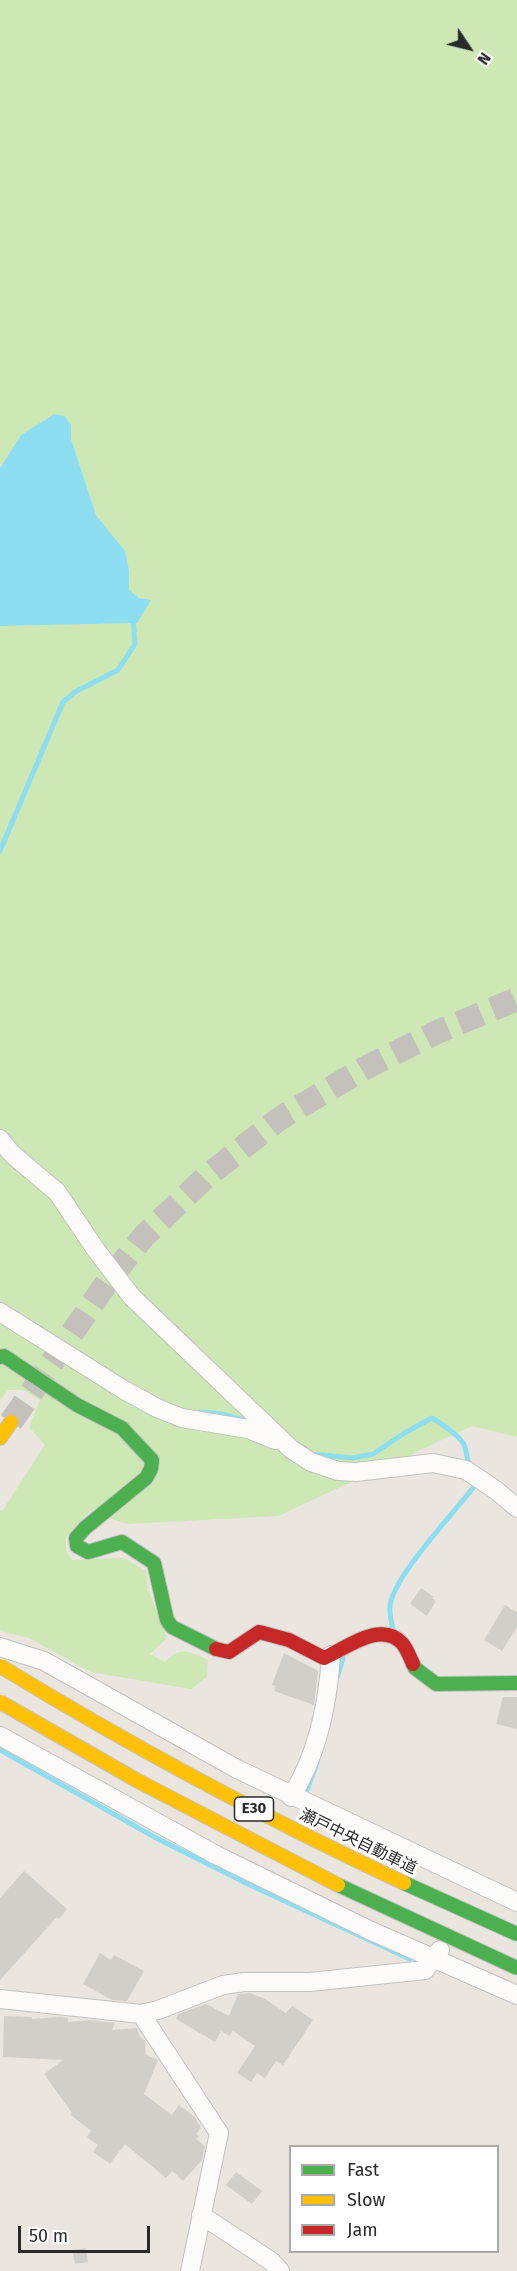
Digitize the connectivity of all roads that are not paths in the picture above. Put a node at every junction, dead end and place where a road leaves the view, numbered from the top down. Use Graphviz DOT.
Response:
graph roads {
  1 [pos="0,1139"];
  2 [pos="0,1312"];
  3 [pos="0,1357"];
  4 [pos="11,1422"];
  5 [pos="0,1438"];
  6 [pos="283,1442"];
  7 [pos="517,1508"];
  8 [pos="0,1647"];
  9 [pos="332,1655"];
  10 [pos="0,1666"];
  11 [pos="517,1683"];
  12 [pos="0,1702"];
  13 [pos="0,1736"];
  14 [pos="291,1797"];
  15 [pos="473,1883"];
  16 [pos="517,1902"];
  17 [pos="517,1934"];
  18 [pos="435,1959"];
  19 [pos="517,1968"];
  20 [pos="517,1995"];
  21 [pos="3,2001"];
  22 [pos="141,2014"];
  23 [pos="201,2215"];
  24 [pos="197,2268"];
  25 [pos="280,2271"];
  1 -- 6 [label="street"];
  2 -- 6 [label="street"];
  3 -- 9 [label="main road"];
  4 -- 5 [label="main road"];
  6 -- 7 [label="street"];
  8 -- 14 [label="street"];
  9 -- 11 [label="main road"];
  9 -- 14 [label="street"];
  10 -- 17 [label="main road, 瀬戸中央自動車道 / E30, bridge"];
  12 -- 19 [label="main road, E30, bridge"];
  13 -- 18 [label="street"];
  14 -- 15 [label="street"];
  15 -- 16 [label="street"];
  15 -- 18 [label="street"];
  18 -- 20 [label="street"];
  18 -- 22 [label="street"];
  21 -- 22 [label="street"];
  22 -- 23 [label="street"];
  23 -- 24 [label="street"];
  23 -- 25 [label="street"];
}
